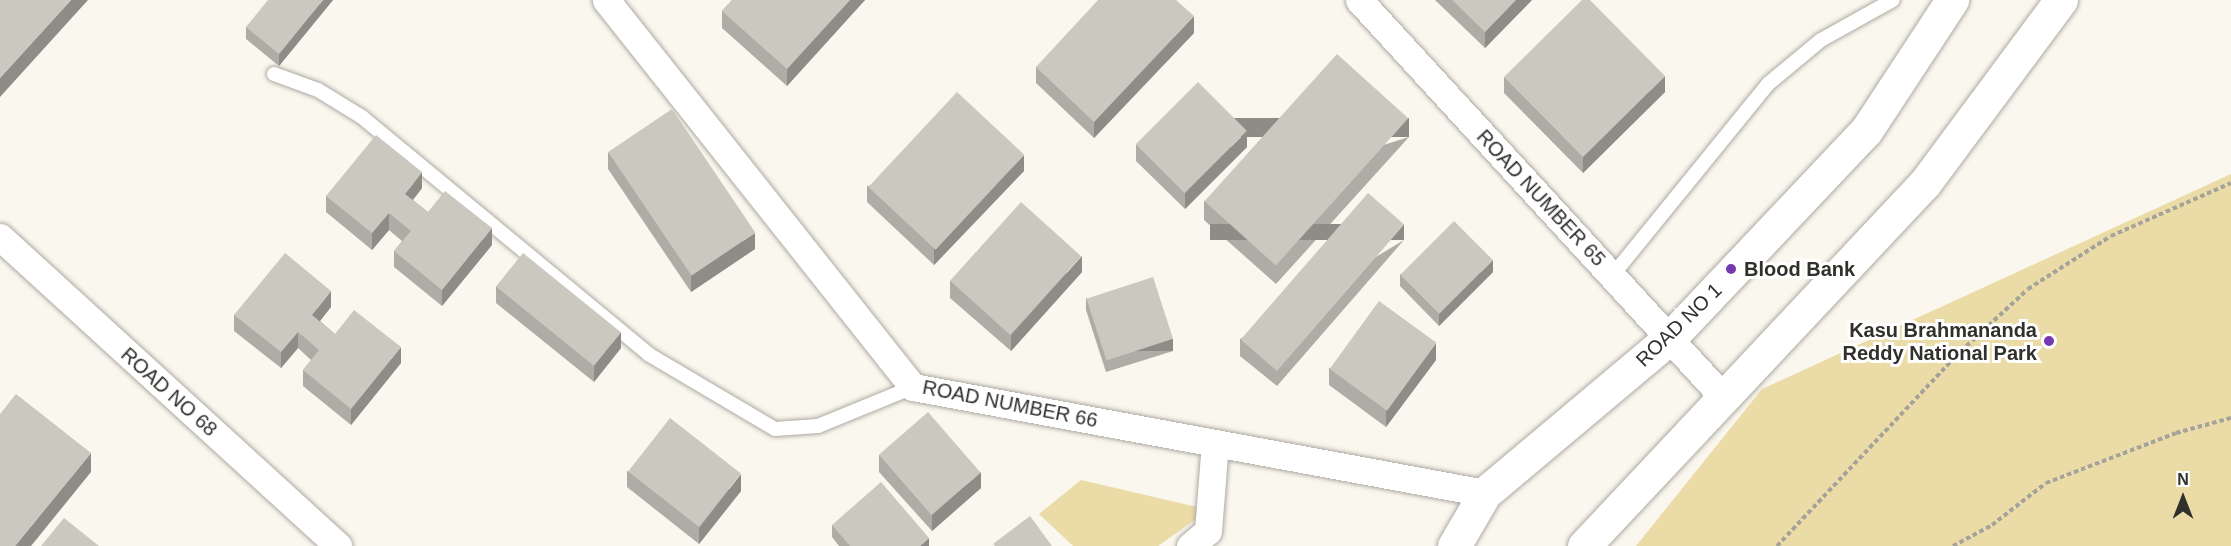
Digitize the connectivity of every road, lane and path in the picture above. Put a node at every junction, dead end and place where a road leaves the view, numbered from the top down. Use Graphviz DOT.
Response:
graph roads {
  1 [pos="606,0"];
  2 [pos="1359,0"];
  3 [pos="1893,0"];
  4 [pos="1952,0"];
  5 [pos="2061,0"];
  6 [pos="274,74"];
  7 [pos="2231,183"];
  8 [pos="0,237"];
  9 [pos="1612,276"];
  10 [pos="1670,338"];
  11 [pos="913,387"];
  12 [pos="1723,397"];
  13 [pos="2231,418"];
  14 [pos="1215,443"];
  15 [pos="1485,493"];
  16 [pos="338,546"];
  17 [pos="1190,546"];
  18 [pos="1454,546"];
  19 [pos="1584,546"];
  20 [pos="1777,546"];
  21 [pos="1953,546"];
  1 -- 11 [label="street, ROAD NUMBER 66"];
  2 -- 9 [label="street, ROAD NUMBER 65"];
  3 -- 9 [label="lane"];
  4 -- 10 [label="main road, ROAD NO 1"];
  5 -- 12 [label="main road"];
  6 -- 11 [label="lane"];
  7 -- 20 [label="path"];
  8 -- 16 [label="street, ROAD NO 68"];
  9 -- 10 [label="street, ROAD NUMBER 65"];
  10 -- 12 [label="street, ROAD NUMBER 65"];
  10 -- 15 [label="main road, ROAD NO 1"];
  11 -- 14 [label="street, ROAD NUMBER 66"];
  12 -- 19 [label="main road"];
  13 -- 21 [label="path"];
  14 -- 15 [label="street, ROAD NUMBER 66"];
  14 -- 17 [label="street"];
  15 -- 18 [label="main road, ROAD NO 1"];
}
